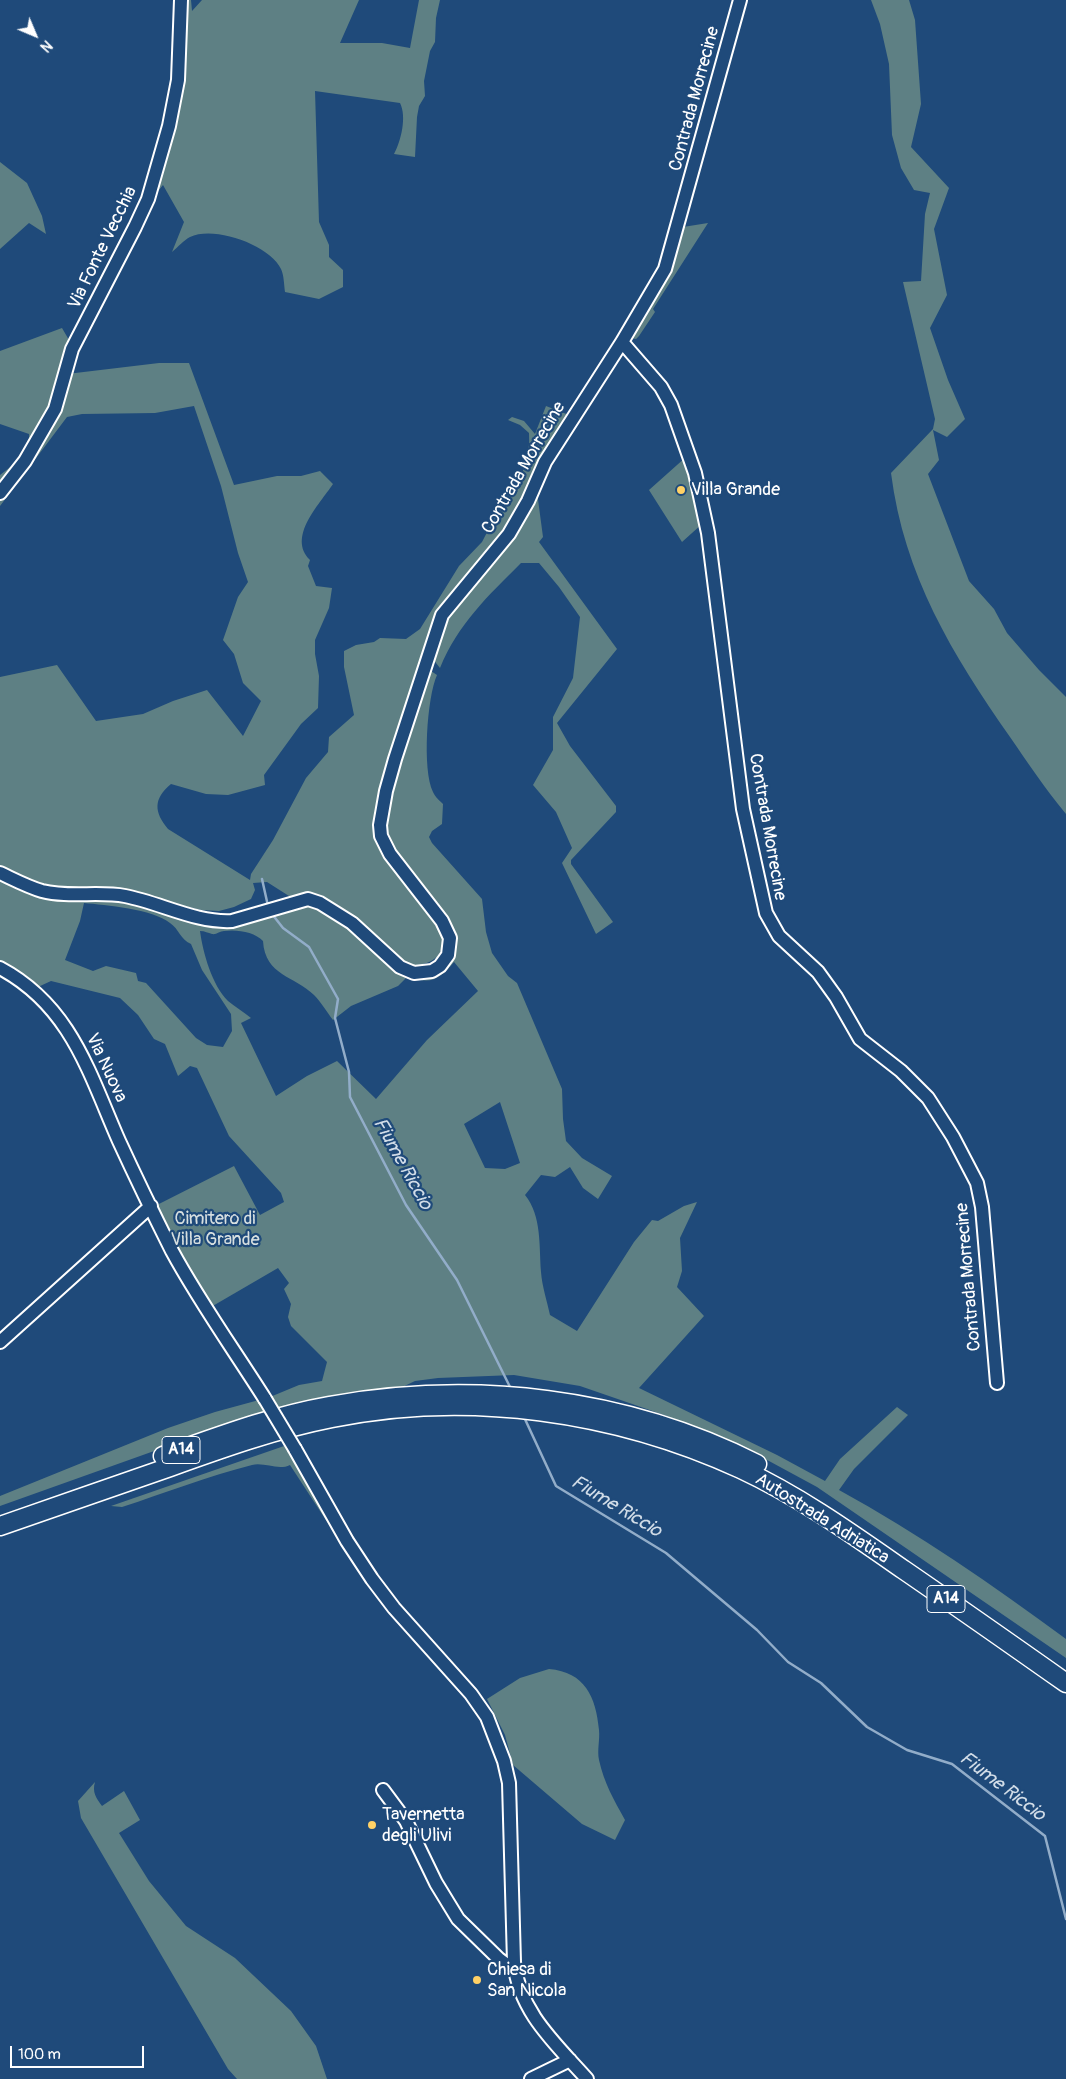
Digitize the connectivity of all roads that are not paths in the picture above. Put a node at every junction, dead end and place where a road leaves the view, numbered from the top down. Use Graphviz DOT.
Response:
graph roads {
  1 [pos="181,0"];
  2 [pos="740,0"];
  3 [pos="622,342"];
  4 [pos="0,493"];
  5 [pos="0,873"];
  6 [pos="0,968"];
  7 [pos="151,1206"];
  8 [pos="0,1342"];
  9 [pos="997,1383"];
  10 [pos="365,1407"];
  11 [pos="829,1512"];
  12 [pos="0,1514"];
  13 [pos="0,1526"];
  14 [pos="1066,1668"];
  15 [pos="1066,1683"];
  16 [pos="383,1790"];
  17 [pos="515,1971"];
  18 [pos="570,2060"];
  19 [pos="531,2079"];
  20 [pos="588,2079"];
  1 -- 4 [label="street, Via Fonte Vecchia"];
  2 -- 3 [label="street, Contrada Morrecine"];
  3 -- 5 [label="street, Contrada Morrecine"];
  3 -- 9 [label="street, Contrada Morrecine"];
  6 -- 7 [label="street, Via Nuova"];
  7 -- 8 [label="street"];
  7 -- 17 [label="street, Via Nuova, bridge"];
  10 -- 11 [label="highway, Autostrada Adriatica / A14"];
  10 -- 12 [label="highway, Autostrada Adriatica / A14"];
  10 -- 13 [label="highway, Autostrada Adriatica / A14"];
  11 -- 14 [label="highway, Autostrada Adriatica / A14"];
  11 -- 15 [label="highway, Autostrada Adriatica / A14"];
  16 -- 17 [label="street"];
  17 -- 18 [label="street, Via Nuova"];
  18 -- 19 [label="street"];
  18 -- 20 [label="street, Via Nuova"];
}
